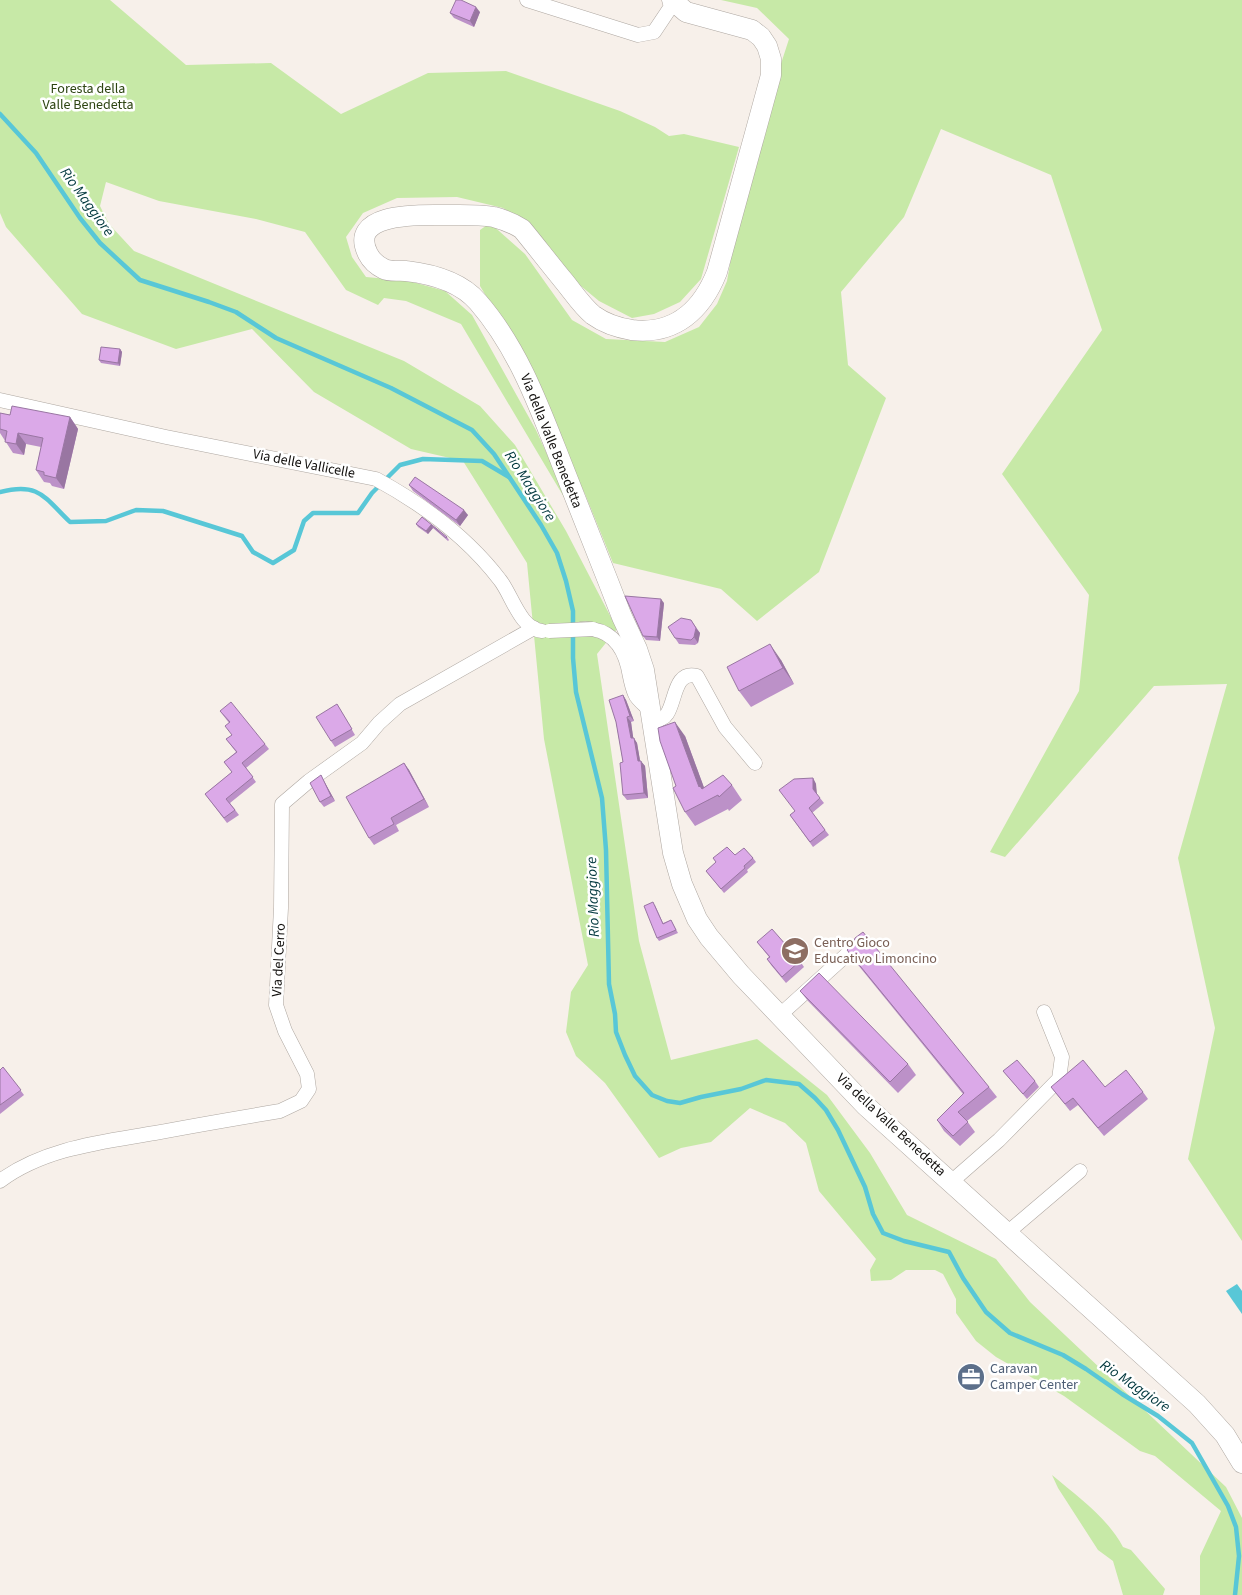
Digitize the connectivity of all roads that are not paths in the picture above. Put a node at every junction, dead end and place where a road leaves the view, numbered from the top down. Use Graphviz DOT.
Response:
graph roads {
  1 [pos="526,0"];
  2 [pos="673,1"];
  3 [pos="0,400"];
  4 [pos="534,628"];
  5 [pos="652,716"];
  6 [pos="755,763"];
  7 [pos="854,948"];
  8 [pos="1044,1012"];
  9 [pos="780,1015"];
  10 [pos="1080,1171"];
  11 [pos="0,1181"];
  12 [pos="951,1182"];
  13 [pos="1007,1232"];
  14 [pos="1242,1462"];
  1 -- 2 [label="street"];
  2 -- 5 [label="main road, Via della Valle Benedetta"];
  3 -- 4 [label="street, Via delle Vallicelle"];
  4 -- 5 [label="street, bridge"];
  4 -- 11 [label="street, Via del Cerro"];
  5 -- 6 [label="street"];
  5 -- 9 [label="main road, Via della Valle Benedetta"];
  7 -- 9 [label="street"];
  8 -- 12 [label="street"];
  9 -- 12 [label="main road, Via della Valle Benedetta"];
  10 -- 13 [label="street"];
  12 -- 13 [label="main road, Via della Valle Benedetta"];
  13 -- 14 [label="main road, Via della Valle Benedetta"];
}
